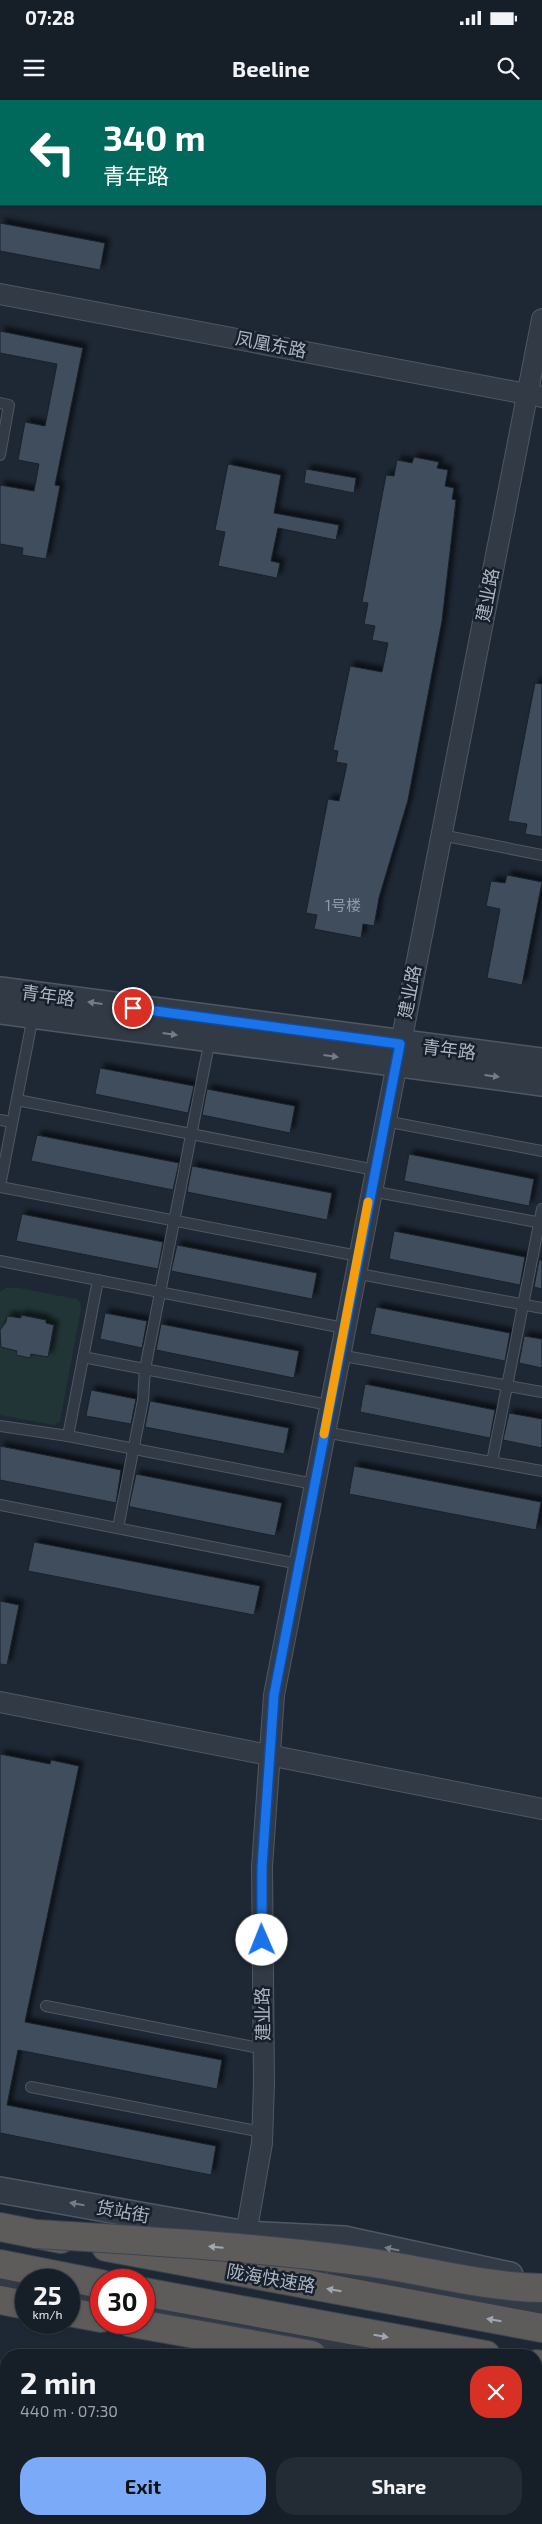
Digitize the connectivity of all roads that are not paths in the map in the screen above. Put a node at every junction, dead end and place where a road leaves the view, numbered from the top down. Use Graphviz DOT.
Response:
graph roads {
  1 [pos="0,294"];
  2 [pos="542,319"];
  3 [pos="535,396"];
  4 [pos="0,403"];
  5 [pos="0,455"];
  6 [pos="441,835"];
  7 [pos="542,855"];
  8 [pos="0,990"];
  9 [pos="0,1011"];
  10 [pos="33,1016"];
  11 [pos="210,1039"];
  12 [pos="398,1054"];
  13 [pos="542,1061"];
  14 [pos="542,1083"];
  15 [pos="17,1100"];
  16 [pos="0,1120"];
  17 [pos="12,1122"];
  18 [pos="385,1122"];
  19 [pos="191,1134"];
  20 [pos="542,1151"];
  21 [pos="375,1170"];
  22 [pos="0,1186"];
  23 [pos="370,1191"];
  24 [pos="542,1209"];
  25 [pos="174,1220"];
  26 [pos="541,1223"];
  27 [pos="0,1261"];
  28 [pos="356,1264"];
  29 [pos="98,1280"];
  30 [pos="160,1292"];
  31 [pos="523,1304"];
  32 [pos="542,1308"];
  33 [pos="344,1328"];
  34 [pos="339,1355"];
  35 [pos="83,1358"];
  36 [pos="144,1369"];
  37 [pos="507,1386"];
  38 [pos="542,1392"];
  39 [pos="329,1405"];
  40 [pos="0,1426"];
  41 [pos="324,1432"];
  42 [pos="68,1436"];
  43 [pos="134,1449"];
  44 [pos="492,1462"];
  45 [pos="542,1471"];
  46 [pos="314,1484"];
  47 [pos="0,1506"];
  48 [pos="118,1528"];
  49 [pos="299,1564"];
  50 [pos="0,1702"];
  51 [pos="268,1754"];
  52 [pos="542,1809"];
  53 [pos="46,2006"];
  54 [pos="264,2049"];
  55 [pos="31,2087"];
  56 [pos="262,2132"];
  57 [pos="0,2190"];
  58 [pos="0,2227"];
  59 [pos="37,2234"];
  60 [pos="246,2234"];
  61 [pos="0,2264"];
  62 [pos="0,2280"];
  63 [pos="90,2282"];
  64 [pos="542,2282"];
  65 [pos="15,2283"];
  66 [pos="542,2288"];
  67 [pos="155,2294"];
  68 [pos="0,2300"];
  69 [pos="15,2303"];
  70 [pos="542,2309"];
  71 [pos="155,2310"];
  72 [pos="238,2326"];
  73 [pos="155,2327"];
  74 [pos="542,2328"];
  75 [pos="238,2349"];
  76 [pos="278,2349"];
  77 [pos="354,2349"];
  78 [pos="453,2349"];
  1 -- 3 [label="street, 凤凰东路"];
  2 -- 3 [label="street, 建业路"];
  3 -- 6 [label="street, 建业路"];
  4 -- 5 [label="lane"];
  6 -- 7 [label="lane"];
  6 -- 12 [label="street, 建业路"];
  12 -- 8 [label="street, 青年路, one-way"];
  9 -- 10 [label="street, 青年路"];
  10 -- 11 [label="street, 青年路, one-way"];
  10 -- 15 [label="lane"];
  11 -- 12 [label="street, 青年路, one-way"];
  11 -- 19 [label="lane"];
  12 -- 13 [label="street, 青年路"];
  12 -- 14 [label="street, 青年路, one-way"];
  12 -- 18 [label="street, 建业路"];
  15 -- 17 [label="lane"];
  15 -- 19 [label="lane"];
  16 -- 17 [label="lane"];
  17 -- 22 [label="lane"];
  18 -- 20 [label="lane"];
  18 -- 21 [label="street, 建业路"];
  19 -- 21 [label="lane"];
  19 -- 25 [label="lane"];
  21 -- 23 [label="street, 建业路"];
  22 -- 25 [label="lane"];
  23 -- 26 [label="lane"];
  23 -- 28 [label="street, 建业路"];
  24 -- 26 [label="lane"];
  25 -- 28 [label="lane"];
  25 -- 30 [label="lane"];
  26 -- 31 [label="lane"];
  27 -- 29 [label="lane"];
  28 -- 31 [label="lane"];
  28 -- 33 [label="street, 建业路"];
  29 -- 30 [label="lane"];
  29 -- 35 [label="lane"];
  30 -- 33 [label="lane"];
  30 -- 36 [label="lane"];
  31 -- 32 [label="lane"];
  31 -- 37 [label="lane"];
  33 -- 34 [label="street, 建业路"];
  34 -- 37 [label="lane"];
  34 -- 39 [label="street, 建业路"];
  35 -- 36 [label="lane"];
  35 -- 42 [label="lane"];
  36 -- 39 [label="lane"];
  36 -- 43 [label="lane"];
  37 -- 38 [label="lane"];
  37 -- 44 [label="lane"];
  39 -- 41 [label="street, 建业路"];
  40 -- 42 [label="lane"];
  41 -- 44 [label="lane"];
  41 -- 46 [label="street, 建业路"];
  42 -- 43 [label="lane"];
  43 -- 46 [label="lane"];
  43 -- 48 [label="lane"];
  44 -- 45 [label="lane"];
  46 -- 49 [label="street, 建业路"];
  47 -- 48 [label="lane"];
  48 -- 49 [label="lane"];
  49 -- 51 [label="street, 建业路"];
  50 -- 51 [label="street"];
  51 -- 52 [label="street"];
  51 -- 54 [label="street, 建业路"];
  53 -- 54 [label="lane"];
  54 -- 56 [label="street, 建业路"];
  55 -- 56 [label="lane"];
  56 -- 60 [label="street, 建业路"];
  60 -- 57 [label="street, 货站街, one-way"];
  58 -- 59 [label="highway, 陇海快速路"];
  66 -- 59 [label="highway, one-way, bridge"];
  74 -- 59 [label="highway, 陇海快速路, one-way, bridge"];
  64 -- 60 [label="street, one-way"];
  60 -- 70 [label="street"];
  61 -- 63 [label="highway"];
  62 -- 65 [label="street"];
  67 -- 78 [label="highway, 陇海快速路, one-way"];
  68 -- 69 [label="highway"];
  71 -- 72 [label="street"];
  72 -- 75 [label="street"];
  72 -- 77 [label="street"];
  73 -- 76 [label="highway, bridge"];
}
